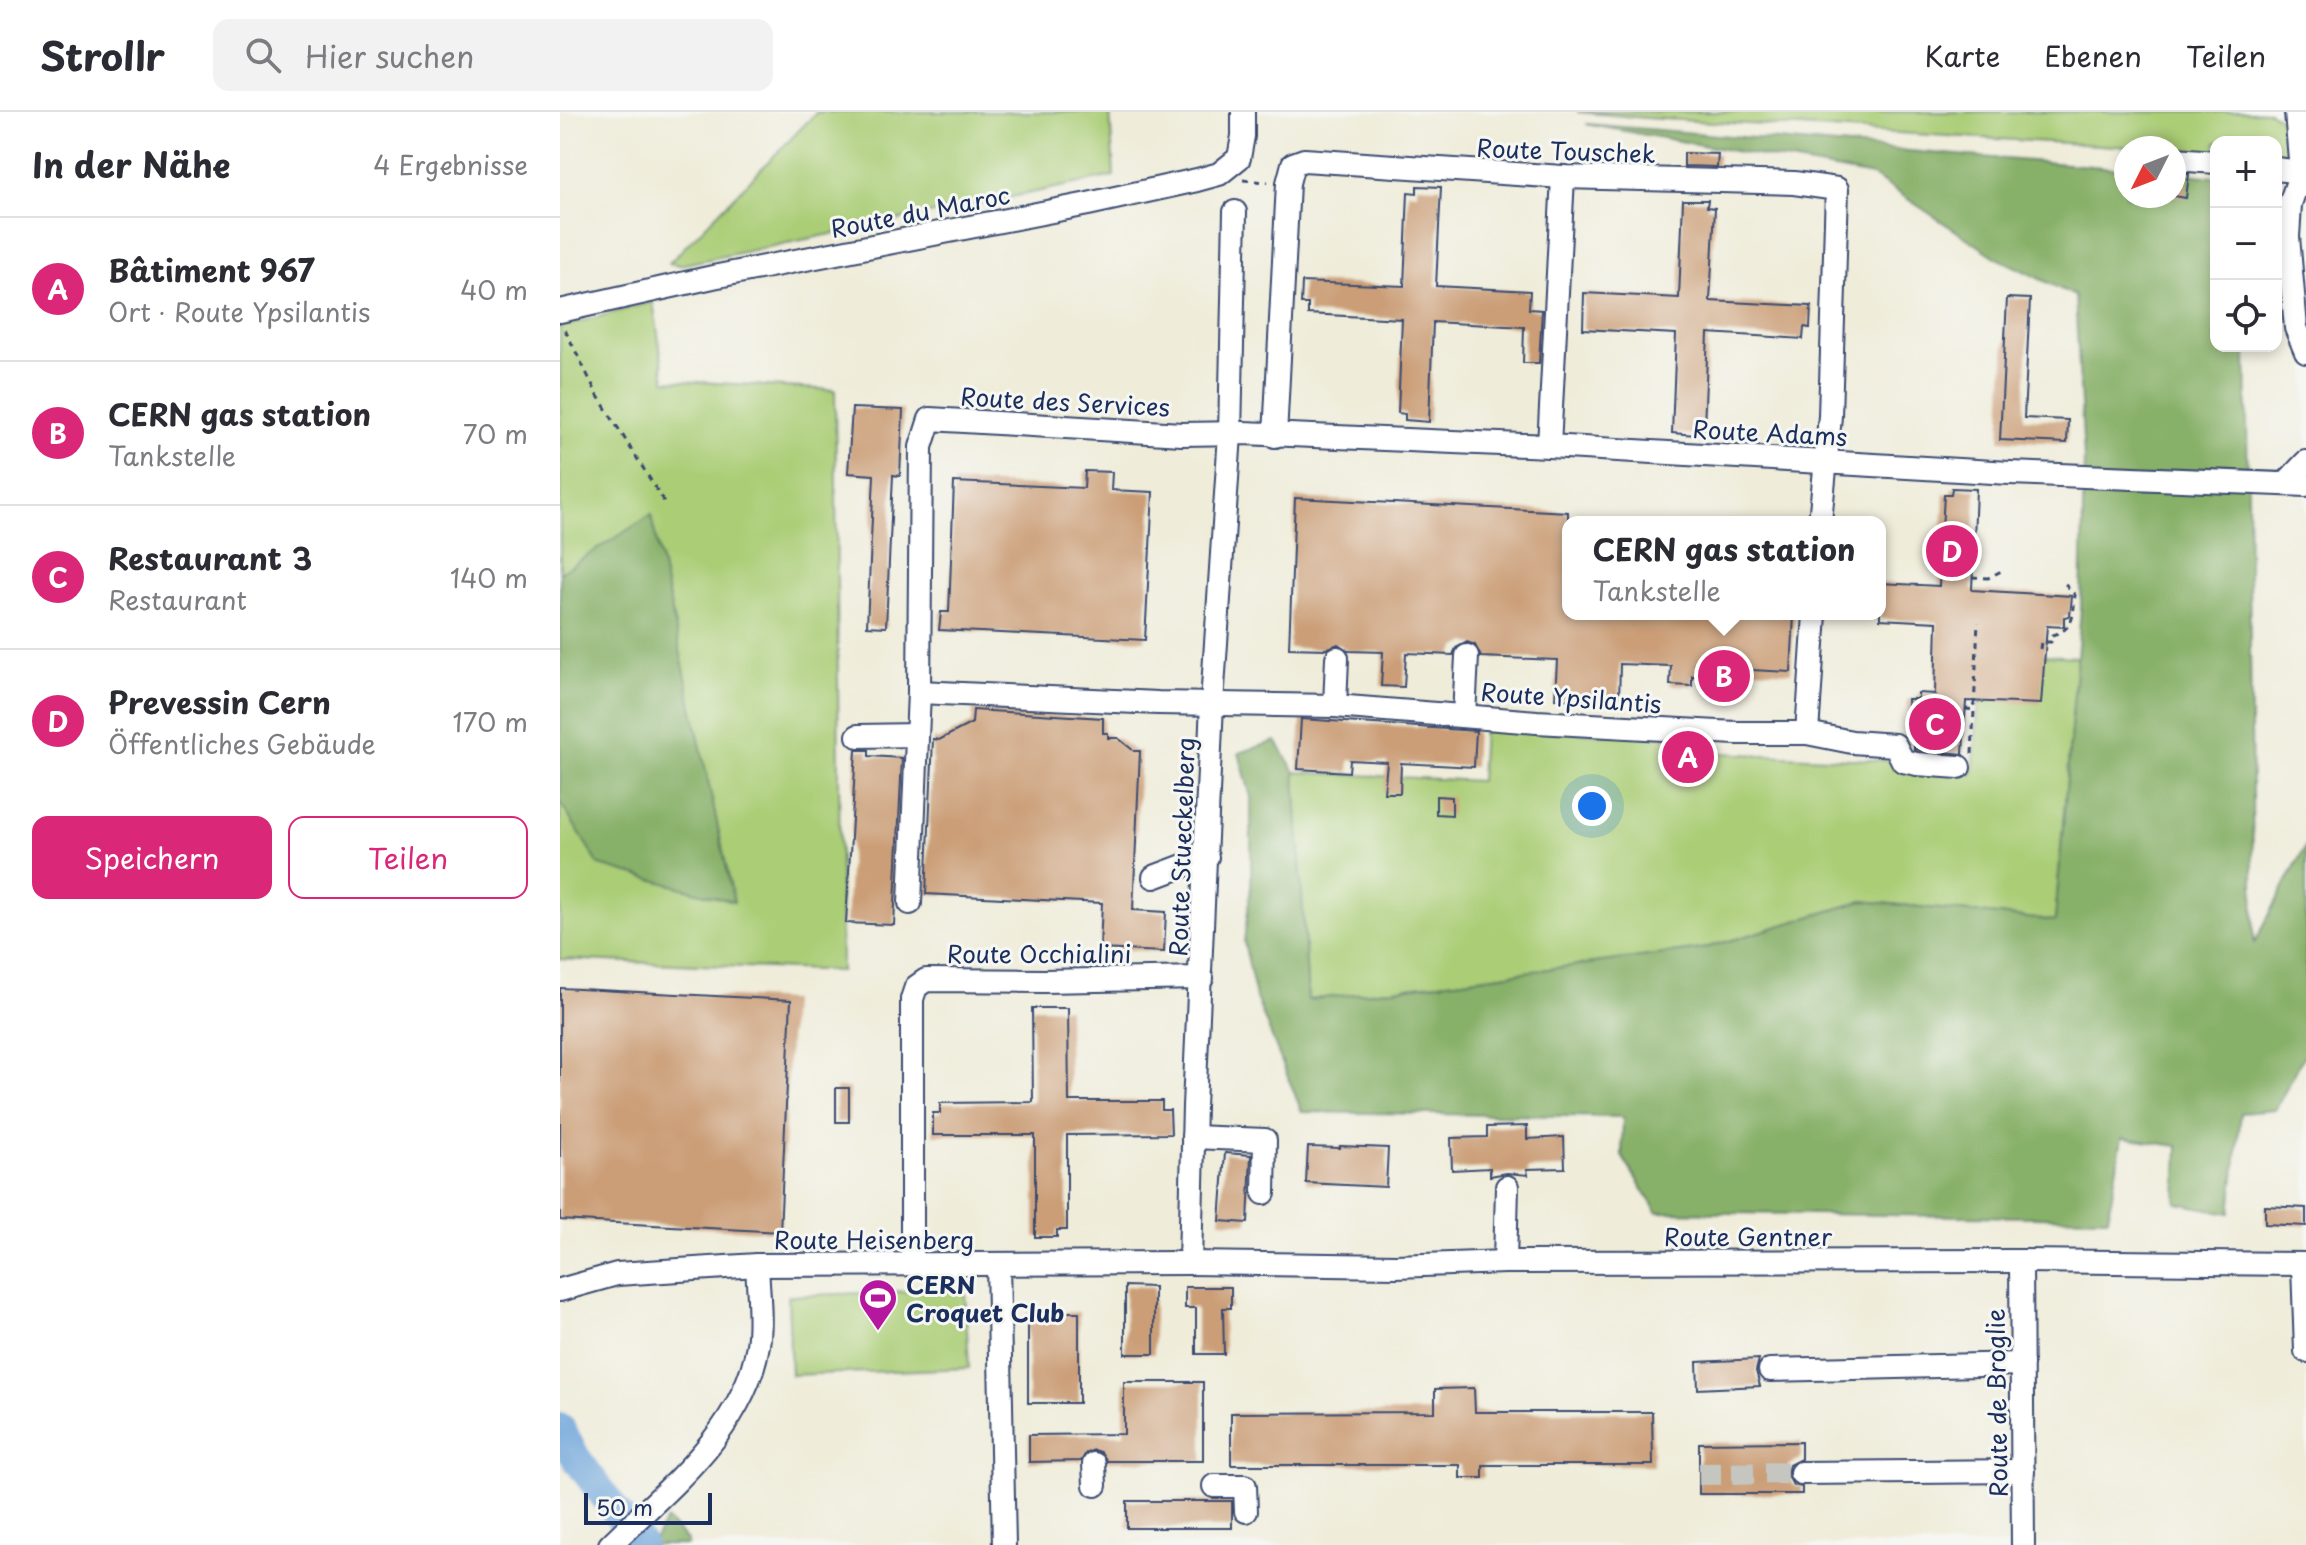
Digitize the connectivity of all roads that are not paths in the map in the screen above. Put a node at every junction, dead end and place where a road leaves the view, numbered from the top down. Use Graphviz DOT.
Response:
graph roads {
  1 [pos="1243,112"];
  2 [pos="2296,112"];
  3 [pos="2186,160"];
  4 [pos="2210,162"];
  5 [pos="2282,171"];
  6 [pos="1563,177"];
  7 [pos="2303,178"];
  8 [pos="1235,212"];
  9 [pos="562,320"];
  10 [pos="2306,352"];
  11 [pos="1230,434"];
  12 [pos="1275,436"];
  13 [pos="1549,446"];
  14 [pos="1826,462"];
  15 [pos="2306,462"];
  16 [pos="2296,484"];
  17 [pos="1821,516"];
  18 [pos="1815,620"];
  19 [pos="1467,656"];
  20 [pos="1337,658"];
  21 [pos="919,692"];
  22 [pos="1212,703"];
  23 [pos="1335,706"];
  24 [pos="1464,716"];
  25 [pos="1807,733"];
  26 [pos="917,735"];
  27 [pos="858,736"];
  28 [pos="1959,767"];
  29 [pos="1207,857"];
  30 [pos="1154,877"];
  31 [pos="910,903"];
  32 [pos="1202,978"];
  33 [pos="1193,1137"];
  34 [pos="1507,1187"];
  35 [pos="1264,1193"];
  36 [pos="2021,1261"];
  37 [pos="1505,1262"];
  38 [pos="1190,1263"];
  39 [pos="912,1264"];
  40 [pos="998,1264"];
  41 [pos="2304,1264"];
  42 [pos="757,1265"];
  43 [pos="560,1290"];
  44 [pos="2306,1351"];
  45 [pos="2022,1364"];
  46 [pos="1770,1370"];
  47 [pos="2023,1471"];
  48 [pos="1801,1473"];
  49 [pos="1214,1486"];
  50 [pos="1246,1511"];
  51 [pos="622,1533"];
  52 [pos="1004,1545"];
  53 [pos="2023,1545"];
  1 -- 9 [label="street, Route du Maroc"];
  2 -- 7 [label="street"];
  3 -- 4 [label="street"];
  5 -- 7 [label="street"];
  6 -- 12 [label="street, Route Touschek"];
  6 -- 13 [label="street"];
  6 -- 14 [label="street, Route Touschek"];
  7 -- 10 [label="street"];
  8 -- 11 [label="street, Route Stueckelberg"];
  11 -- 12 [label="street, Route Adams"];
  11 -- 21 [label="street, Route des Services"];
  11 -- 22 [label="street, Route Stueckelberg"];
  12 -- 13 [label="street, Route Adams"];
  13 -- 14 [label="street, Route Adams"];
  14 -- 16 [label="street, Route Adams"];
  14 -- 17 [label="street"];
  15 -- 16 [label="street"];
  18 -- 25 [label="street"];
  19 -- 24 [label="street"];
  20 -- 23 [label="street"];
  21 -- 22 [label="street"];
  21 -- 26 [label="street, Route des Services"];
  22 -- 23 [label="street, Route Ypsilantis"];
  22 -- 29 [label="street, Route Stueckelberg"];
  23 -- 24 [label="street, Route Ypsilantis"];
  24 -- 25 [label="street, Route Ypsilantis"];
  25 -- 28 [label="street, Route Ypsilantis"];
  26 -- 27 [label="street"];
  26 -- 31 [label="street, Route des Services"];
  29 -- 30 [label="street"];
  29 -- 32 [label="street, Route Stueckelberg"];
  32 -- 33 [label="street, Route Stueckelberg"];
  32 -- 39 [label="street, Route Occhialini"];
  33 -- 35 [label="street"];
  33 -- 38 [label="street, Route Stueckelberg"];
  34 -- 37 [label="street"];
  36 -- 37 [label="street, Route Gentner"];
  36 -- 41 [label="street, Route Gentner"];
  36 -- 45 [label="street, Route de Broglie"];
  37 -- 38 [label="street, Route Gentner"];
  38 -- 40 [label="street, Route Heisenberg"];
  39 -- 40 [label="street, Route Heisenberg"];
  39 -- 42 [label="street, Route Heisenberg"];
  40 -- 52 [label="street"];
  41 -- 44 [label="street"];
  42 -- 43 [label="street, Route Heisenberg"];
  42 -- 51 [label="street"];
  45 -- 46 [label="street"];
  45 -- 47 [label="street, Route de Broglie"];
  47 -- 48 [label="street"];
  47 -- 53 [label="street, Route de Broglie"];
  49 -- 50 [label="street"];
}
